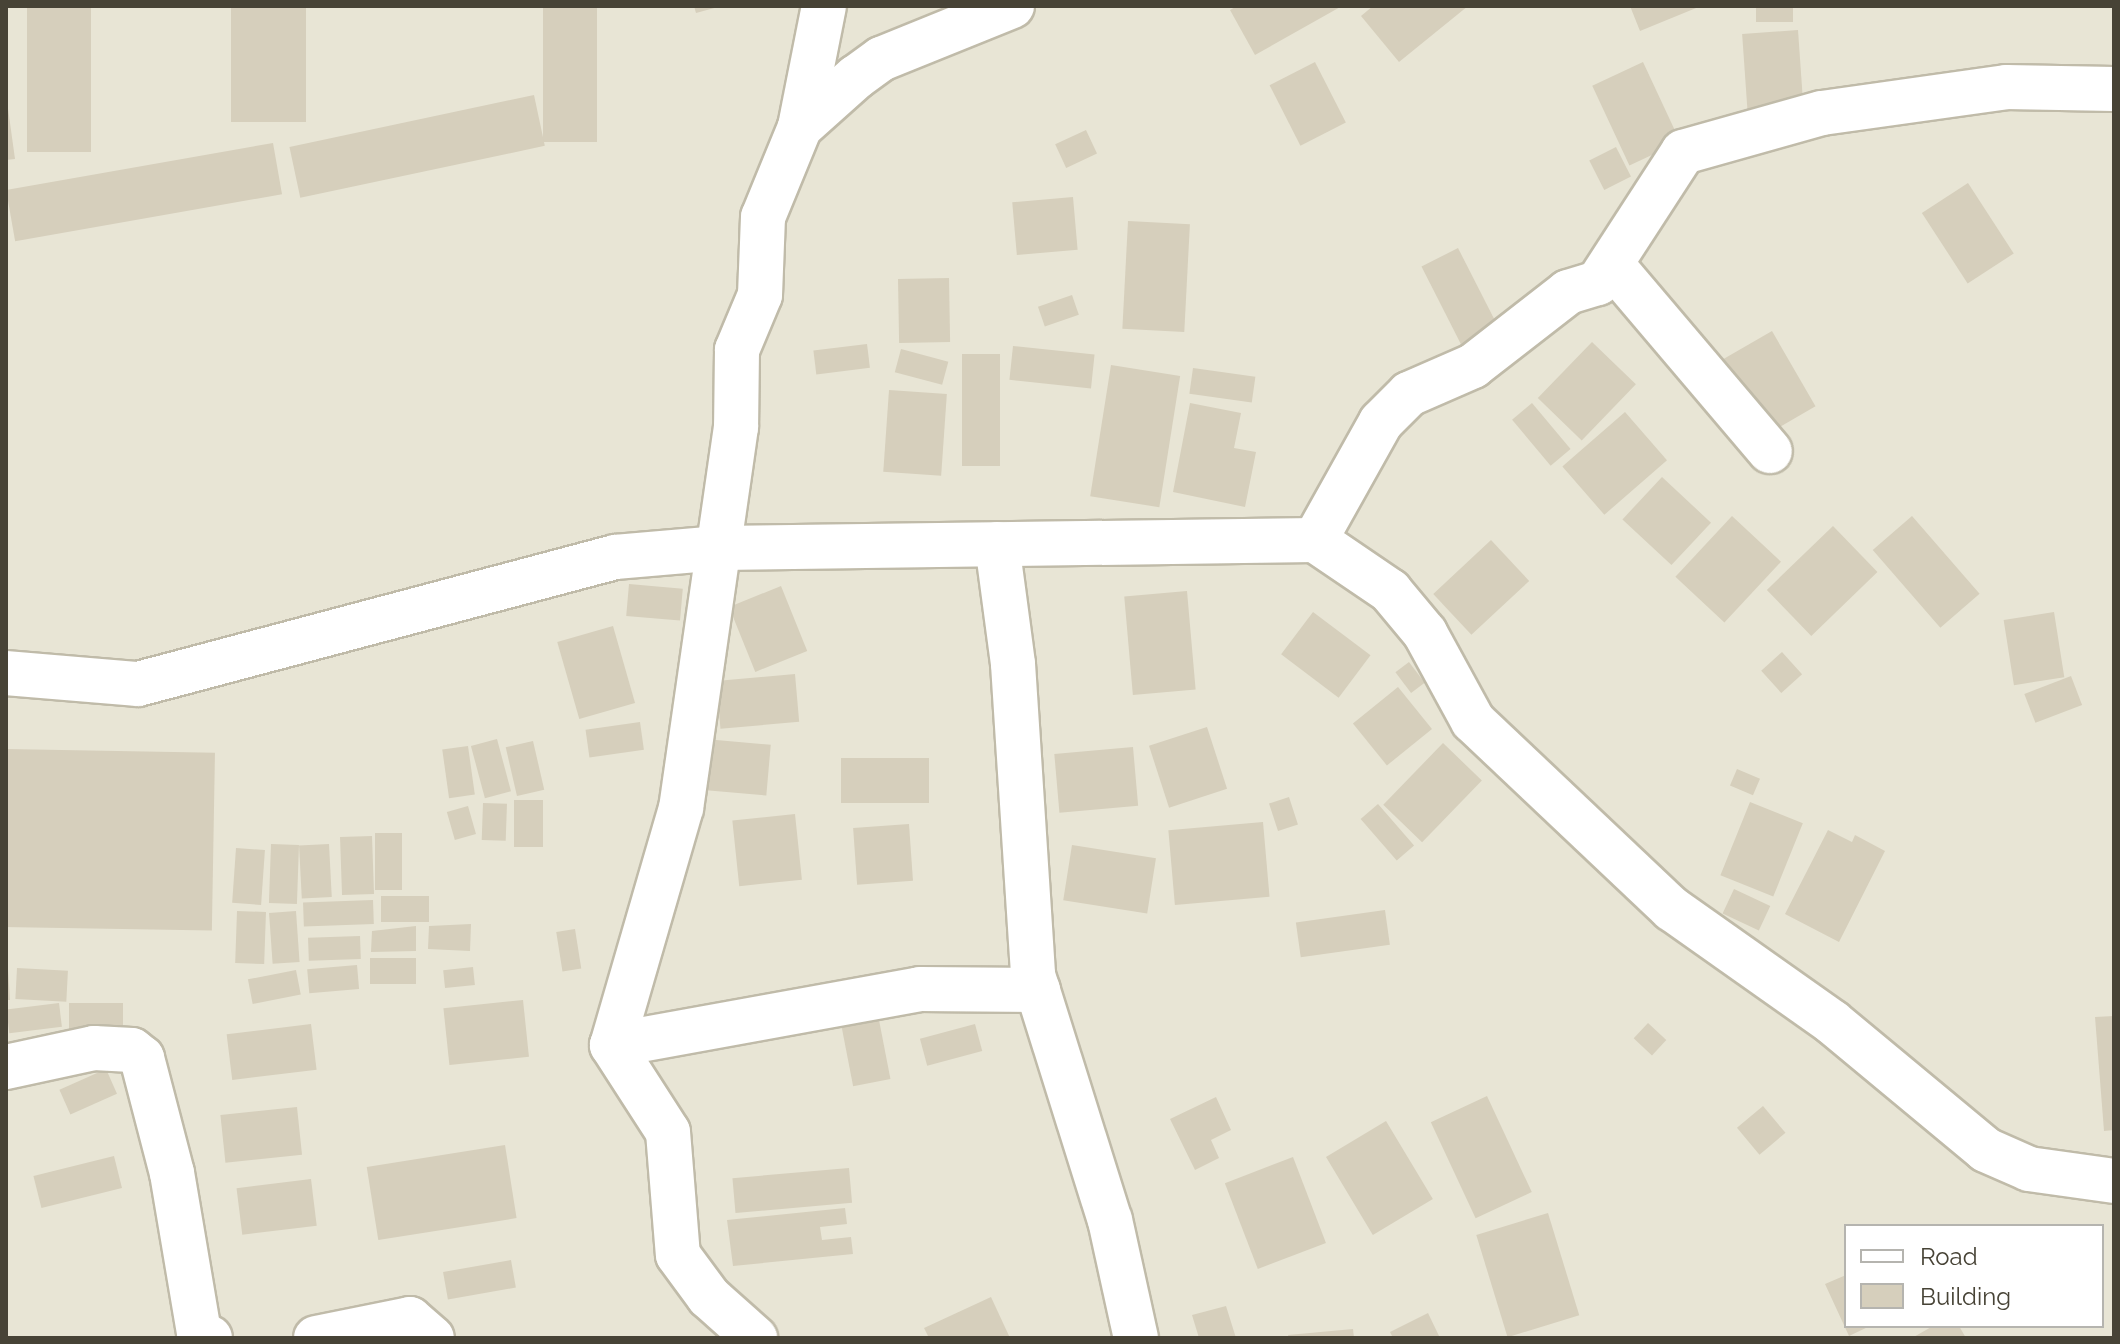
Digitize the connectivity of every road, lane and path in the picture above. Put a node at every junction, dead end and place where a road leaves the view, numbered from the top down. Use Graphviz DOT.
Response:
graph roads {
  1 [pos="824,6"];
  2 [pos="1012,6"];
  3 [pos="2114,89"];
  4 [pos="800,127"];
  5 [pos="1612,265"];
  6 [pos="1770,451"];
  7 [pos="1315,540"];
  8 [pos="997,544"];
  9 [pos="720,548"];
  10 [pos="6,673"];
  11 [pos="1038,990"];
  12 [pos="612,1045"];
  13 [pos="6,1067"];
  14 [pos="2114,1181"];
  15 [pos="210,1338"];
  16 [pos="316,1338"];
  17 [pos="432,1338"];
  18 [pos="755,1338"];
  19 [pos="1136,1338"];
  1 -- 4 [label="street"];
  2 -- 4 [label="street"];
  3 -- 5 [label="street"];
  4 -- 9 [label="street"];
  5 -- 6 [label="street"];
  5 -- 7 [label="street"];
  7 -- 8 [label="street"];
  7 -- 14 [label="street"];
  8 -- 9 [label="street"];
  8 -- 11 [label="street"];
  9 -- 10 [label="street"];
  9 -- 12 [label="street"];
  11 -- 12 [label="street"];
  11 -- 19 [label="street"];
  12 -- 18 [label="street"];
  13 -- 15 [label="street"];
  16 -- 17 [label="street"];
}
